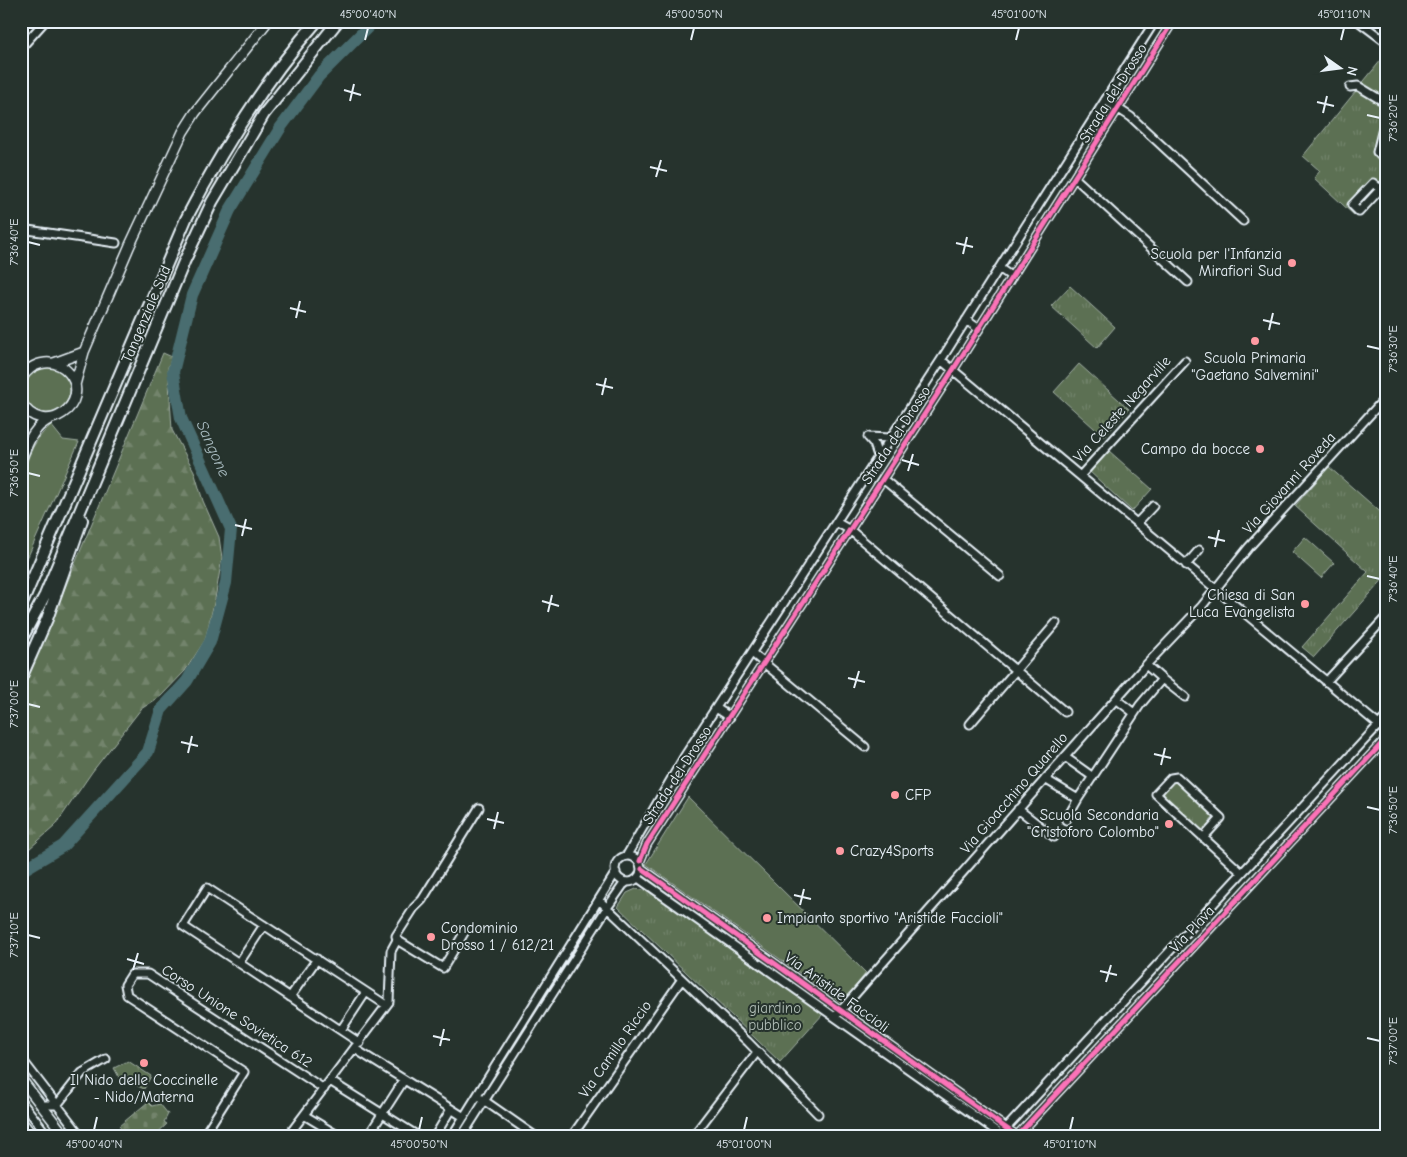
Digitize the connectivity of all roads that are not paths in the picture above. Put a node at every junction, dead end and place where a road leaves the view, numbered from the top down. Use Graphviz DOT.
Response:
graph roads {
  1 [pos="46,21"];
  2 [pos="268,21"];
  3 [pos="317,21"];
  4 [pos="338,21"];
  5 [pos="1155,21"];
  6 [pos="1173,21"];
  7 [pos="1358,21"];
  8 [pos="1386,42"];
  9 [pos="21,48"];
  10 [pos="1350,87"];
  11 [pos="1106,100"];
  12 [pos="1386,103"];
  13 [pos="1119,108"];
  14 [pos="1386,116"];
  15 [pos="1386,161"];
  16 [pos="1075,178"];
  17 [pos="1386,183"];
  18 [pos="1380,189"];
  19 [pos="1243,221"];
  20 [pos="21,228"];
  21 [pos="116,243"];
  22 [pos="999,268"];
  23 [pos="1012,277"];
  24 [pos="1188,282"];
  25 [pos="966,320"];
  26 [pos="979,329"];
  27 [pos="84,352"];
  28 [pos="941,360"];
  29 [pos="1185,360"];
  30 [pos="21,362"];
  31 [pos="54,363"];
  32 [pos="28,370"];
  33 [pos="953,370"];
  34 [pos="21,380"];
  35 [pos="75,385"];
  36 [pos="1386,397"];
  37 [pos="24,406"];
  38 [pos="51,419"];
  39 [pos="890,438"];
  40 [pos="30,439"];
  41 [pos="878,456"];
  42 [pos="21,460"];
  43 [pos="95,476"];
  44 [pos="1080,476"];
  45 [pos="883,480"];
  46 [pos="1153,506"];
  47 [pos="836,522"];
  48 [pos="1137,523"];
  49 [pos="850,530"];
  50 [pos="1200,550"];
  51 [pos="1186,565"];
  52 [pos="1000,576"];
  53 [pos="1215,589"];
  54 [pos="21,606"];
  55 [pos="1386,617"];
  56 [pos="1056,623"];
  57 [pos="21,640"];
  58 [pos="752,653"];
  59 [pos="765,662"];
  60 [pos="1146,664"];
  61 [pos="1014,670"];
  62 [pos="21,678"];
  63 [pos="1162,678"];
  64 [pos="1326,682"];
  65 [pos="1185,697"];
  66 [pos="1116,699"];
  67 [pos="716,708"];
  68 [pos="1065,712"];
  69 [pos="1134,714"];
  70 [pos="730,717"];
  71 [pos="1386,717"];
  72 [pos="970,724"];
  73 [pos="1378,726"];
  74 [pos="1386,731"];
  75 [pos="1386,739"];
  76 [pos="865,746"];
  77 [pos="1065,757"];
  78 [pos="1093,777"];
  79 [pos="1045,779"];
  80 [pos="1078,799"];
  81 [pos="480,808"];
  82 [pos="1018,810"];
  83 [pos="1066,820"];
  84 [pos="1054,836"];
  85 [pos="1203,838"];
  86 [pos="627,855"];
  87 [pos="641,865"];
  88 [pos="616,872"];
  89 [pos="1242,873"];
  90 [pos="638,878"];
  91 [pos="628,882"];
  92 [pos="599,900"];
  93 [pos="607,908"];
  94 [pos="264,924"];
  95 [pos="464,933"];
  96 [pos="397,940"];
  97 [pos="1177,943"];
  98 [pos="1188,952"];
  99 [pos="1168,953"];
  100 [pos="317,959"];
  101 [pos="1178,962"];
  102 [pos="239,963"];
  103 [pos="682,979"];
  104 [pos="366,992"];
  105 [pos="290,997"];
  106 [pos="386,1006"];
  107 [pos="841,1010"];
  108 [pos="836,1017"];
  109 [pos="341,1030"];
  110 [pos="360,1043"];
  111 [pos="355,1050"];
  112 [pos="757,1052"];
  113 [pos="21,1058"];
  114 [pos="106,1059"];
  115 [pos="21,1079"];
  116 [pos="404,1080"];
  117 [pos="330,1082"];
  118 [pos="324,1089"];
  119 [pos="477,1096"];
  120 [pos="484,1100"];
  121 [pos="21,1101"];
  122 [pos="41,1105"];
  123 [pos="57,1105"];
  124 [pos="451,1109"];
  125 [pos="382,1114"];
  126 [pos="818,1114"];
  127 [pos="304,1115"];
  128 [pos="464,1117"];
  129 [pos="21,1120"];
  130 [pos="1002,1133"];
  131 [pos="208,1134"];
  132 [pos="33,1136"];
  133 [pos="48,1136"];
  134 [pos="65,1136"];
  135 [pos="81,1136"];
  136 [pos="288,1136"];
  137 [pos="339,1136"];
  138 [pos="368,1136"];
  139 [pos="418,1136"];
  140 [pos="435,1136"];
  141 [pos="452,1136"];
  142 [pos="462,1136"];
  143 [pos="534,1136"];
  144 [pos="572,1136"];
  145 [pos="693,1136"];
  146 [pos="1017,1136"];
  1 -- 9 [label="street"];
  2 -- 27 [label="main road"];
  3 -- 54 [label="highway, Tangenziale Sud"];
  4 -- 43 [label="highway, Tangenziale Sud"];
  5 -- 11 [label="street, Strada del Drosso"];
  6 -- 13 [label="street, Strada del Drosso"];
  7 -- 8 [label="street"];
  10 -- 12 [label="street"];
  11 -- 13 [label="street, Strada del Drosso"];
  11 -- 22 [label="street, Strada del Drosso"];
  13 -- 16 [label="street, Strada del Drosso"];
  13 -- 19 [label="street, Strada del Drosso"];
  14 -- 15 [label="street"];
  16 -- 23 [label="street, Strada del Drosso"];
  16 -- 24 [label="street"];
  17 -- 18 [label="street"];
  20 -- 21 [label="street"];
  22 -- 23 [label="street"];
  22 -- 25 [label="street, Strada del Drosso"];
  23 -- 26 [label="street, Strada del Drosso"];
  25 -- 26 [label="street"];
  25 -- 28 [label="street, Strada del Drosso"];
  26 -- 33 [label="street, Strada del Drosso"];
  27 -- 31 [label="main road"];
  27 -- 35 [label="main road"];
  28 -- 33 [label="street, Via Celeste Negarville"];
  28 -- 39 [label="street, Strada del Drosso"];
  29 -- 44 [label="street, Via Celeste Negarville"];
  30 -- 32 [label="street"];
  31 -- 32 [label="main road"];
  31 -- 35 [label="main road"];
  32 -- 34 [label="main road"];
  33 -- 44 [label="street, Via Celeste Negarville"];
  33 -- 45 [label="street, Strada del Drosso"];
  35 -- 38 [label="main road"];
  36 -- 53 [label="street, Via Giovanni Roveda"];
  37 -- 38 [label="main road"];
  37 -- 40 [label="main road"];
  38 -- 40 [label="main road"];
  39 -- 41 [label="street, Strada del Drosso"];
  39 -- 41 [label="street, Strada del Drosso"];
  40 -- 42 [label="main road"];
  41 -- 47 [label="street, Strada del Drosso"];
  43 -- 57 [label="highway, Tangenziale Sud"];
  43 -- 62 [label="highway"];
  44 -- 48 [label="street, Via Celeste Negarville"];
  45 -- 49 [label="street, Strada del Drosso"];
  45 -- 52 [label="street"];
  46 -- 48 [label="street"];
  47 -- 49 [label="street"];
  47 -- 58 [label="street, Strada del Drosso"];
  48 -- 51 [label="street, Via Celeste Negarville"];
  49 -- 59 [label="street, Strada del Drosso"];
  49 -- 61 [label="street"];
  50 -- 51 [label="street"];
  51 -- 53 [label="street, Via Celeste Negarville"];
  53 -- 60 [label="street, Via Gioacchino Quarello"];
  53 -- 64 [label="street, Via Celeste Negarville"];
  55 -- 64 [label="street"];
  56 -- 61 [label="street"];
  58 -- 59 [label="street"];
  58 -- 67 [label="street, Strada del Drosso"];
  59 -- 70 [label="street, Strada del Drosso"];
  59 -- 76 [label="street"];
  60 -- 63 [label="street"];
  60 -- 66 [label="street, Via Gioacchino Quarello"];
  61 -- 68 [label="street"];
  61 -- 72 [label="street"];
  63 -- 65 [label="street"];
  63 -- 69 [label="street"];
  64 -- 73 [label="street, Via Celeste Negarville"];
  66 -- 69 [label="street"];
  66 -- 77 [label="street, Via Gioacchino Quarello"];
  67 -- 70 [label="street"];
  67 -- 86 [label="street, Strada del Drosso"];
  69 -- 78 [label="street"];
  70 -- 87 [label="street, Strada del Drosso"];
  71 -- 73 [label="street, Via Plava"];
  73 -- 74 [label="street, Via Celeste Negarville"];
  73 -- 89 [label="street, Via Plava"];
  75 -- 98 [label="street, Via Plava"];
  77 -- 78 [label="street"];
  77 -- 79 [label="street, Via Gioacchino Quarello"];
  78 -- 80 [label="street"];
  79 -- 80 [label="street"];
  79 -- 82 [label="street, Via Gioacchino Quarello"];
  80 -- 83 [label="street"];
  81 -- 96 [label="street"];
  82 -- 84 [label="street"];
  82 -- 107 [label="street, Via Gioacchino Quarello"];
  85 -- 85 [label="street"];
  85 -- 89 [label="street"];
  86 -- 87 [label="street"];
  86 -- 88 [label="street"];
  87 -- 90 [label="street"];
  87 -- 107 [label="street, Via Aristide Faccioli"];
  88 -- 91 [label="street"];
  88 -- 92 [label="street"];
  89 -- 97 [label="street, Via Plava"];
  90 -- 91 [label="street"];
  90 -- 108 [label="street, Via Aristide Faccioli"];
  91 -- 93 [label="street"];
  92 -- 93 [label="street"];
  92 -- 119 [label="street"];
  93 -- 103 [label="street"];
  93 -- 120 [label="street"];
  94 -- 100 [label="street"];
  94 -- 102 [label="street"];
  94 -- 102 [label="street"];
  95 -- 96 [label="street"];
  96 -- 106 [label="street"];
  97 -- 98 [label="street, Via Plava"];
  97 -- 99 [label="street, Via Plava"];
  98 -- 101 [label="street, Via Plava"];
  99 -- 101 [label="street, Via Plava"];
  99 -- 130 [label="street, Via Plava"];
  100 -- 104 [label="street"];
  100 -- 105 [label="street"];
  101 -- 146 [label="street, Via Plava"];
  102 -- 105 [label="street"];
  103 -- 112 [label="street"];
  103 -- 144 [label="street, Via Camillo Riccio"];
  104 -- 106 [label="street"];
  104 -- 109 [label="street"];
  105 -- 109 [label="street"];
  106 -- 110 [label="street"];
  107 -- 108 [label="street, Via Gioacchino Quarello"];
  107 -- 130 [label="street, Via Aristide Faccioli"];
  108 -- 130 [label="street, Via Aristide Faccioli"];
  109 -- 110 [label="street"];
  110 -- 111 [label="street"];
  111 -- 116 [label="street"];
  111 -- 117 [label="street"];
  112 -- 126 [label="street"];
  112 -- 145 [label="street"];
  113 -- 123 [label="street"];
  114 -- 123 [label="street"];
  115 -- 122 [label="main road"];
  116 -- 124 [label="street"];
  116 -- 125 [label="street"];
  117 -- 118 [label="street"];
  117 -- 125 [label="street"];
  118 -- 127 [label="street"];
  118 -- 131 [label="street, Corso Unione Sovietica 612"];
  119 -- 120 [label="street"];
  119 -- 128 [label="street"];
  120 -- 142 [label="street"];
  120 -- 143 [label="street"];
  121 -- 133 [label="street"];
  122 -- 123 [label="street"];
  122 -- 134 [label="main road"];
  123 -- 135 [label="street"];
  124 -- 128 [label="street"];
  124 -- 140 [label="street"];
  125 -- 138 [label="street"];
  125 -- 139 [label="street"];
  127 -- 136 [label="street"];
  127 -- 137 [label="street"];
  128 -- 141 [label="street"];
  129 -- 132 [label="main road"];
  130 -- 146 [label="street, Via Aristide Faccioli"];
}
